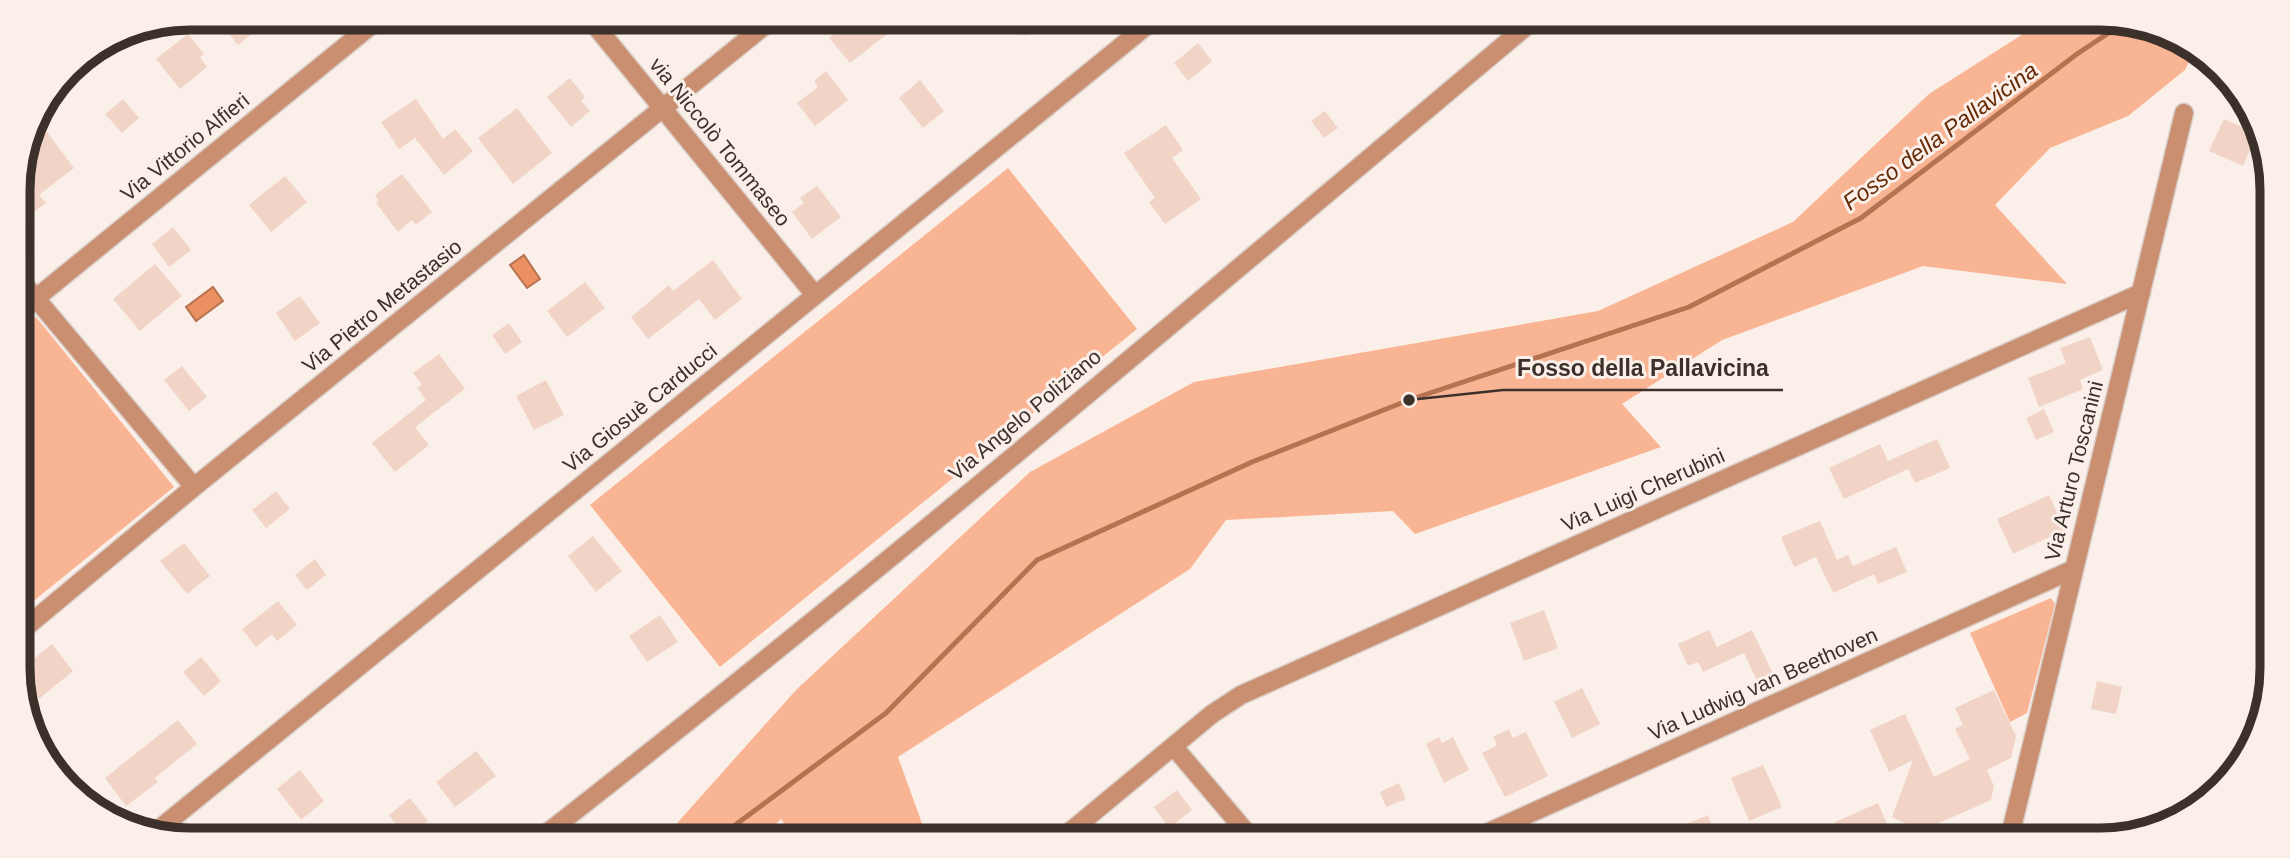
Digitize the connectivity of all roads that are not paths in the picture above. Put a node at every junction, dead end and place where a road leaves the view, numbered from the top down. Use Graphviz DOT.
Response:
graph roads {
  1 [pos="365,30"];
  2 [pos="599,30"];
  3 [pos="759,30"];
  4 [pos="1141,30"];
  5 [pos="1522,30"];
  6 [pos="663,108"];
  7 [pos="2184,113"];
  8 [pos="30,292"];
  9 [pos="2141,293"];
  10 [pos="814,295"];
  11 [pos="36,299"];
  12 [pos="30,304"];
  13 [pos="194,488"];
  14 [pos="2074,569"];
  15 [pos="30,624"];
  16 [pos="1174,747"];
  17 [pos="164,826"];
  18 [pos="553,828"];
  19 [pos="1075,828"];
  20 [pos="1244,828"];
  21 [pos="1499,828"];
  22 [pos="2012,828"];
  1 -- 11 [label="street, Via Vittorio Alfieri"];
  2 -- 6 [label="street, via Niccolò Tommaseo"];
  3 -- 6 [label="street, Via Pietro Metastasio"];
  4 -- 10 [label="street, Via Giosuè Carducci"];
  5 -- 18 [label="street, Via Angelo Poliziano"];
  6 -- 10 [label="street, via Niccolò Tommaseo"];
  6 -- 13 [label="street, Via Pietro Metastasio"];
  7 -- 9 [label="street, Via Arturo Toscanini"];
  8 -- 11 [label="street"];
  9 -- 14 [label="street, Via Arturo Toscanini"];
  9 -- 16 [label="street, Via Luigi Cherubini"];
  10 -- 17 [label="street, Via Giosuè Carducci"];
  11 -- 12 [label="street, Via Vittorio Alfieri"];
  11 -- 13 [label="street"];
  13 -- 15 [label="street, Via Pietro Metastasio"];
  14 -- 21 [label="street, Via Ludwig van Beethoven"];
  14 -- 22 [label="street, Via Arturo Toscanini"];
  16 -- 19 [label="street, Via Luigi Cherubini"];
  16 -- 20 [label="street"];
}
